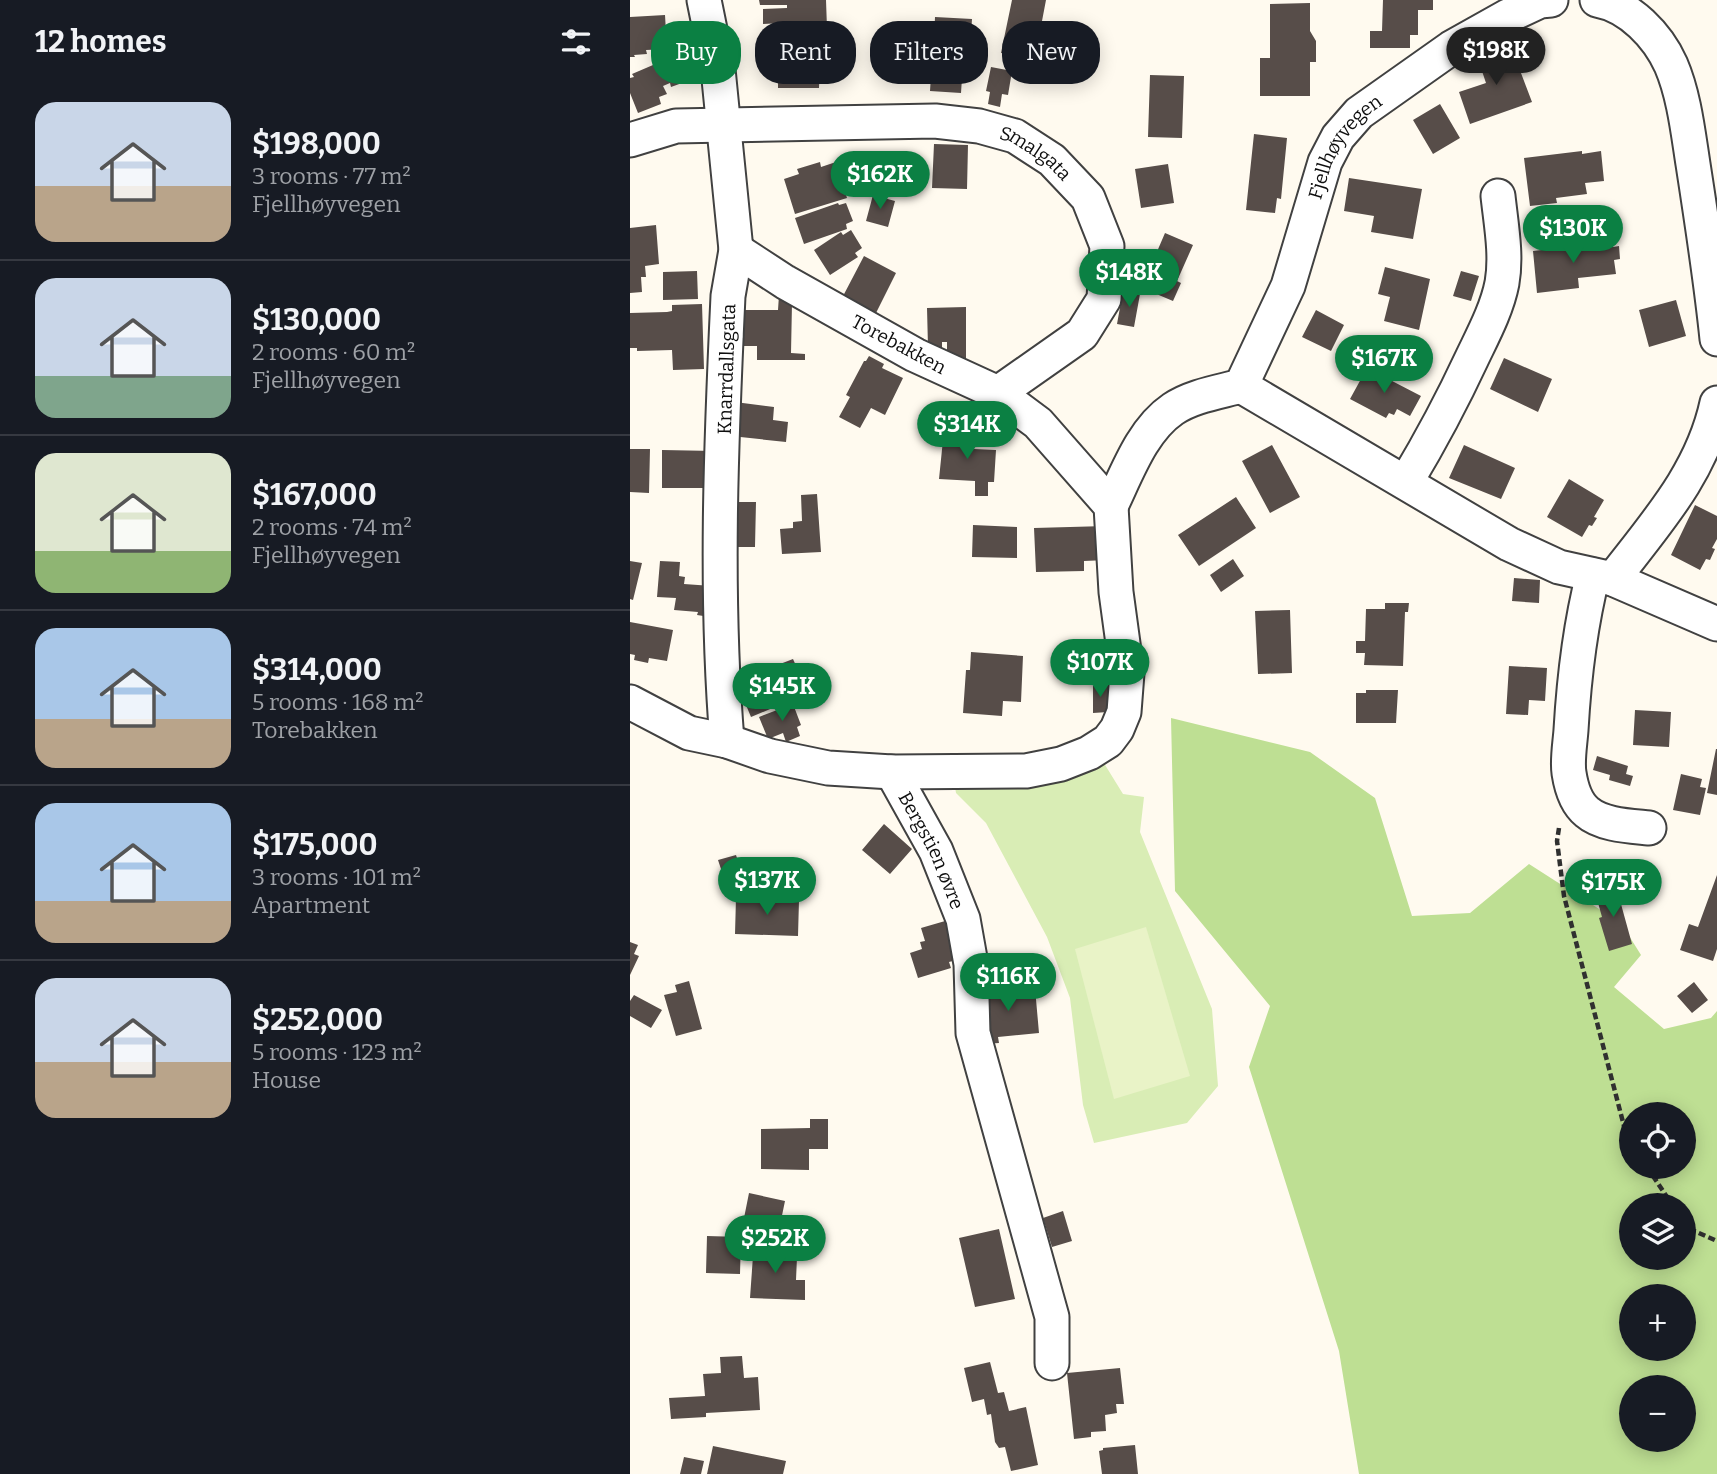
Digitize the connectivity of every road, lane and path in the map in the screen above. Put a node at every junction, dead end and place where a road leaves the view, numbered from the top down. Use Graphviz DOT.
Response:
graph roads {
  1 [pos="704,0"];
  2 [pos="1551,0"];
  3 [pos="1597,0"];
  4 [pos="722,124"];
  5 [pos="630,140"];
  6 [pos="1499,197"];
  7 [pos="736,250"];
  8 [pos="1717,339"];
  9 [pos="1241,386"];
  10 [pos="998,393"];
  11 [pos="1717,402"];
  12 [pos="1406,482"];
  13 [pos="1111,506"];
  14 [pos="1603,577"];
  15 [pos="1717,624"];
  16 [pos="630,702"];
  17 [pos="727,741"];
  18 [pos="892,772"];
  19 [pos="1561,817"];
  20 [pos="1649,828"];
  21 [pos="1619,1107"];
  22 [pos="1696,1232"];
  23 [pos="1717,1241"];
  24 [pos="1052,1363"];
  1 -- 4 [label="street, Knarrdallsgata"];
  2 -- 9 [label="street, Fjellhøyvegen"];
  3 -- 8 [label="street"];
  4 -- 5 [label="street, Smalgata"];
  4 -- 7 [label="street, Knarrdallsgata"];
  4 -- 10 [label="street, Smalgata"];
  6 -- 12 [label="street"];
  7 -- 10 [label="street, Torebakken"];
  7 -- 17 [label="street, Knarrdallsgata"];
  9 -- 12 [label="street"];
  9 -- 13 [label="street"];
  10 -- 13 [label="street, Torebakken"];
  11 -- 14 [label="street"];
  12 -- 14 [label="street"];
  13 -- 18 [label="street"];
  14 -- 15 [label="street"];
  14 -- 20 [label="street"];
  16 -- 17 [label="street, Bergstien øvre"];
  17 -- 18 [label="street, Bergstien øvre"];
  18 -- 24 [label="street, Bergstien øvre"];
  19 -- 21 [label="path"];
  22 -- 23 [label="path"];
}
